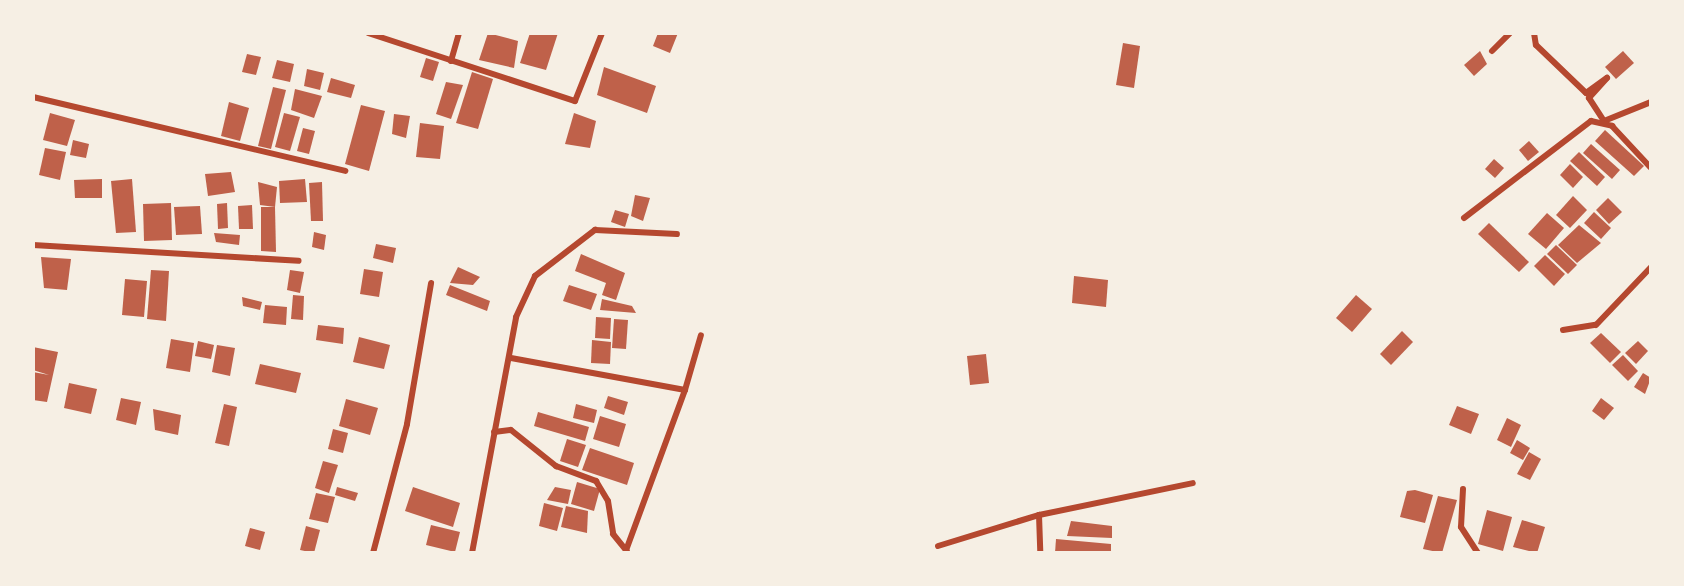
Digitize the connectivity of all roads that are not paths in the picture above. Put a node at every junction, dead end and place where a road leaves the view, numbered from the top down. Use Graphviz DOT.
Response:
graph roads {
  1 [pos="368,33"];
  2 [pos="459,33"];
  3 [pos="602,33"];
  4 [pos="1510,33"];
  5 [pos="1534,33"];
  6 [pos="1492,51"];
  7 [pos="451,61"];
  8 [pos="33,97"];
  9 [pos="1651,102"];
  10 [pos="1604,121"];
  11 [pos="1651,169"];
  12 [pos="345,172"];
  13 [pos="1464,218"];
  14 [pos="677,234"];
  15 [pos="33,245"];
  16 [pos="299,261"];
  17 [pos="1651,268"];
  18 [pos="431,283"];
  19 [pos="1563,330"];
  20 [pos="701,335"];
  21 [pos="511,358"];
  22 [pos="685,390"];
  23 [pos="494,432"];
  24 [pos="1193,483"];
  25 [pos="1463,489"];
  26 [pos="1039,515"];
  27 [pos="938,546"];
  28 [pos="627,551"];
  29 [pos="373,553"];
  30 [pos="472,553"];
  31 [pos="1040,553"];
  32 [pos="1478,553"];
  1 -- 7 [label="street"];
  2 -- 7 [label="street"];
  3 -- 7 [label="street"];
  4 -- 6 [label="street"];
  5 -- 10 [label="street"];
  8 -- 12 [label="street"];
  9 -- 10 [label="street"];
  10 -- 11 [label="street"];
  10 -- 13 [label="street"];
  14 -- 21 [label="street"];
  15 -- 16 [label="street"];
  17 -- 19 [label="street"];
  18 -- 29 [label="street"];
  20 -- 22 [label="street"];
  21 -- 22 [label="street"];
  21 -- 23 [label="street"];
  22 -- 28 [label="street"];
  23 -- 28 [label="street"];
  23 -- 30 [label="street"];
  24 -- 26 [label="street"];
  25 -- 32 [label="street"];
  26 -- 27 [label="street"];
  26 -- 31 [label="street"];
}
